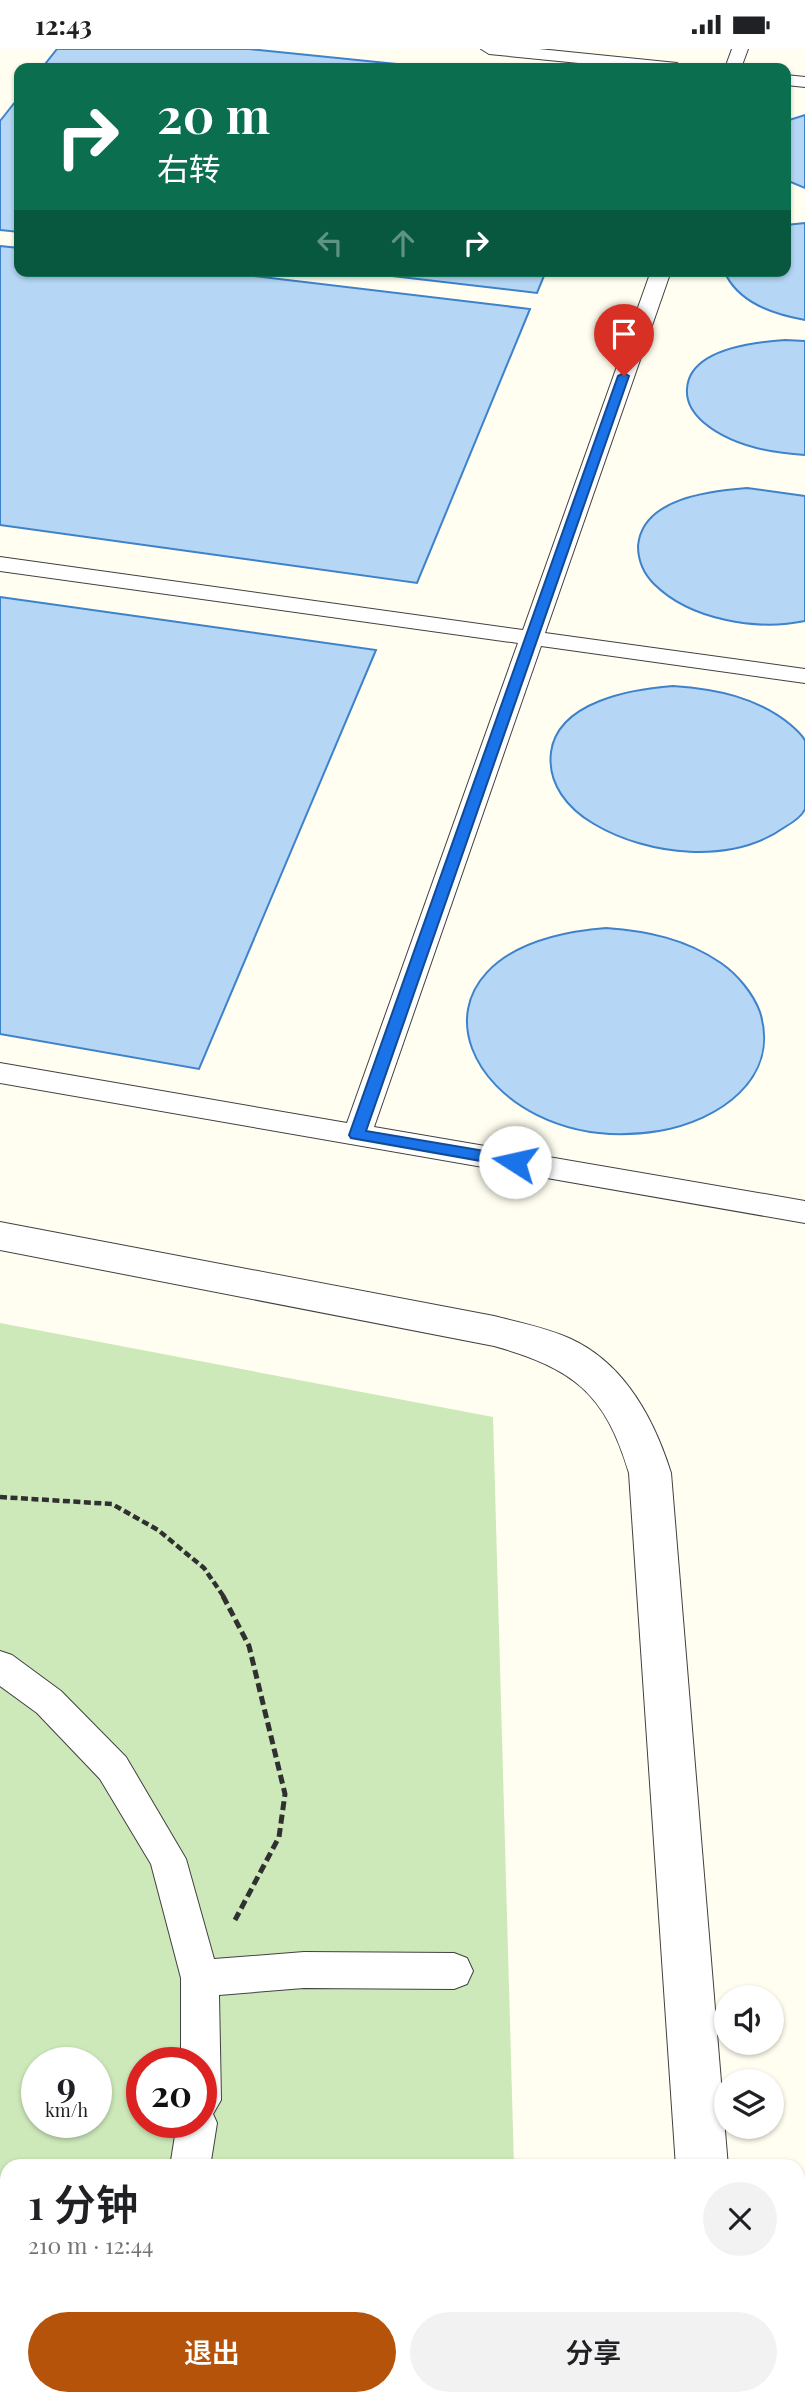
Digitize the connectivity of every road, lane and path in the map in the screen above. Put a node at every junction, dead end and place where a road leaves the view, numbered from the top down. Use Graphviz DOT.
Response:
graph roads {
  1 [pos="489,49"];
  2 [pos="628,63"];
  3 [pos="659,277"];
  4 [pos="0,565"];
  5 [pos="531,638"];
  6 [pos="805,676"];
  7 [pos="0,1073"];
  8 [pos="357,1135"];
  9 [pos="805,1212"];
  10 [pos="0,1236"];
  11 [pos="0,1497"];
  12 [pos="0,1666"];
  13 [pos="454,1971"];
  14 [pos="201,1978"];
  15 [pos="201,2047"];
  16 [pos="195,2138"];
  17 [pos="191,2159"];
  18 [pos="701,2159"];
  1 -- 2 [label="lane"];
  3 -- 5 [label="lane"];
  4 -- 5 [label="lane"];
  5 -- 6 [label="lane"];
  5 -- 8 [label="lane"];
  7 -- 8 [label="lane"];
  8 -- 9 [label="lane"];
  10 -- 18 [label="street"];
  11 -- 14 [label="path"];
  12 -- 14 [label="lane"];
  13 -- 14 [label="lane"];
  14 -- 15 [label="lane"];
  16 -- 17 [label="lane"];
}
